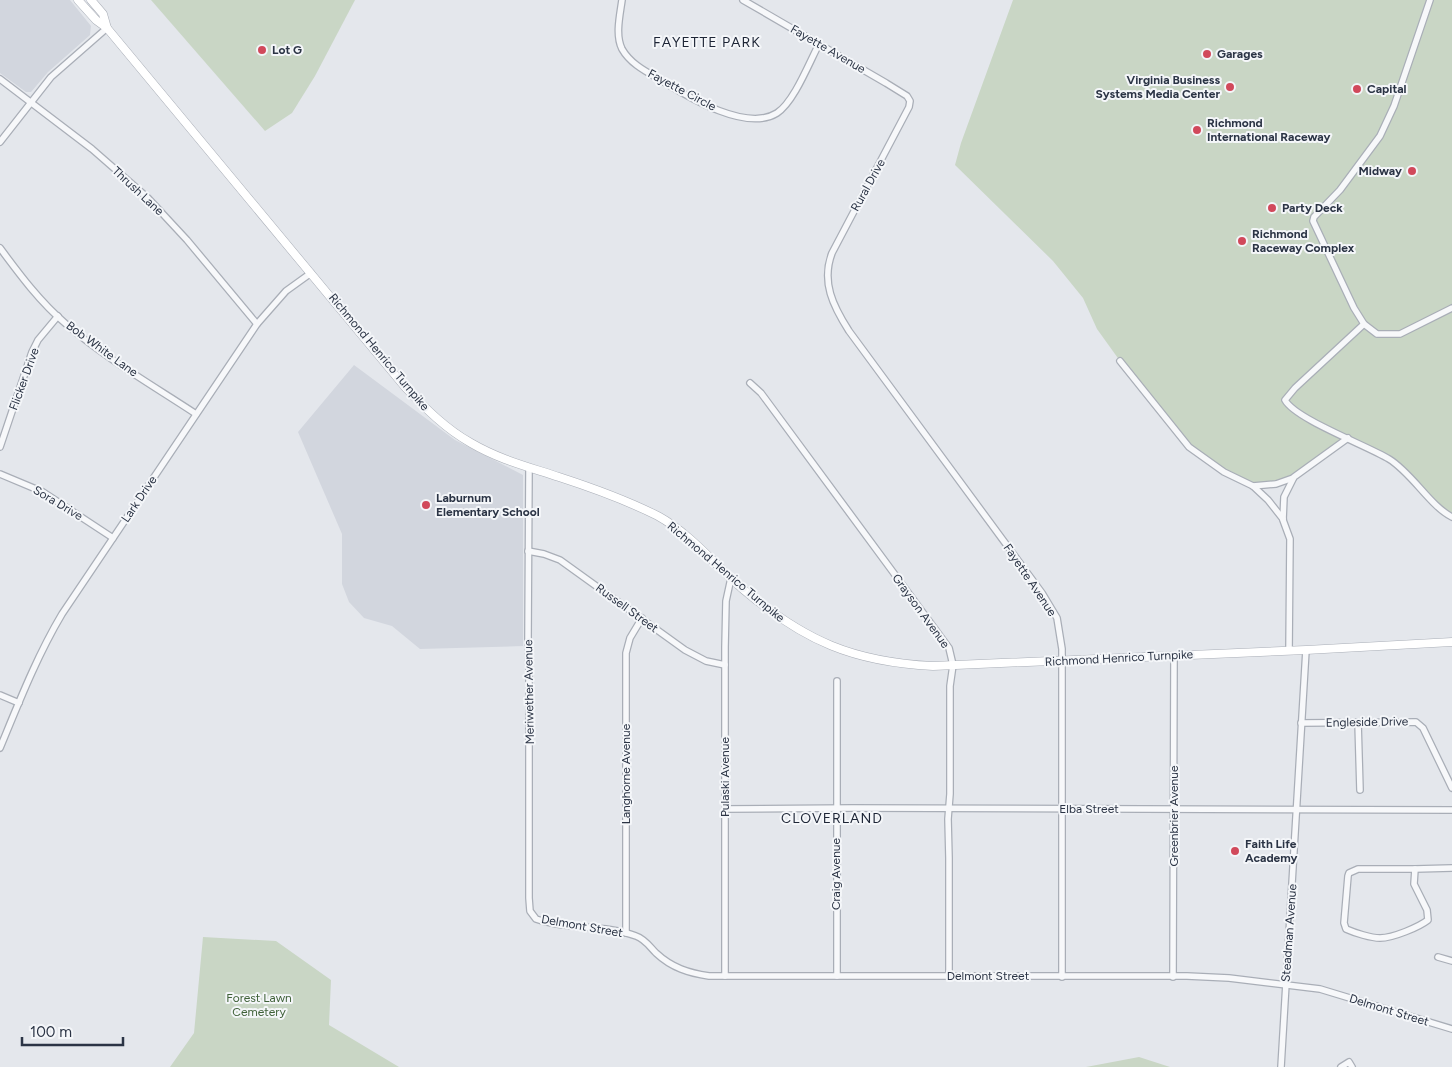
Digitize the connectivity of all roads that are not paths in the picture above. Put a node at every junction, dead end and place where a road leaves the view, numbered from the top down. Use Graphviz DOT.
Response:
graph roads {
  1 [pos="78,0"];
  2 [pos="91,0"];
  3 [pos="622,0"];
  4 [pos="743,0"];
  5 [pos="1430,0"];
  6 [pos="107,28"];
  7 [pos="819,44"];
  8 [pos="0,79"];
  9 [pos="910,101"];
  10 [pos="31,102"];
  11 [pos="0,142"];
  12 [pos="0,248"];
  13 [pos="827,269"];
  14 [pos="311,273"];
  15 [pos="1452,308"];
  16 [pos="58,316"];
  17 [pos="257,324"];
  18 [pos="1364,324"];
  19 [pos="1120,362"];
  20 [pos="750,384"];
  21 [pos="196,414"];
  22 [pos="1348,438"];
  23 [pos="0,447"];
  24 [pos="529,469"];
  25 [pos="0,474"];
  26 [pos="1293,478"];
  27 [pos="1253,486"];
  28 [pos="1452,517"];
  29 [pos="1283,520"];
  30 [pos="113,538"];
  31 [pos="528,551"];
  32 [pos="731,578"];
  33 [pos="642,618"];
  34 [pos="1452,642"];
  35 [pos="1306,650"];
  36 [pos="1289,651"];
  37 [pos="1174,656"];
  38 [pos="1062,661"];
  39 [pos="725,665"];
  40 [pos="953,665"];
  41 [pos="837,681"];
  42 [pos="0,695"];
  43 [pos="19,703"];
  44 [pos="1358,722"];
  45 [pos="1301,723"];
  46 [pos="0,748"];
  47 [pos="1452,788"];
  48 [pos="1360,790"];
  49 [pos="837,808"];
  50 [pos="725,809"];
  51 [pos="949,809"];
  52 [pos="1061,809"];
  53 [pos="1174,809"];
  54 [pos="1296,809"];
  55 [pos="1452,810"];
  56 [pos="1452,868"];
  57 [pos="1415,869"];
  58 [pos="533,916"];
  59 [pos="626,933"];
  60 [pos="1438,957"];
  61 [pos="1452,961"];
  62 [pos="725,976"];
  63 [pos="837,976"];
  64 [pos="949,976"];
  65 [pos="1062,977"];
  66 [pos="1174,977"];
  67 [pos="1286,985"];
  68 [pos="1452,1029"];
  69 [pos="1281,1067"];
  70 [pos="1341,1067"];
  71 [pos="1352,1067"];
  1 -- 6 [label="main road, Richmond Henrico Turnpike"];
  2 -- 6 [label="main road, Richmond Henrico Turnpike"];
  3 -- 7 [label="street, Fayette Circle"];
  4 -- 7 [label="street, Fayette Avenue"];
  5 -- 18 [label="street"];
  6 -- 10 [label="street"];
  6 -- 14 [label="main road, Richmond Henrico Turnpike"];
  7 -- 9 [label="street, Fayette Avenue"];
  8 -- 10 [label="street, Thrush Lane"];
  9 -- 13 [label="street, Rural Drive"];
  10 -- 11 [label="street"];
  10 -- 17 [label="street, Thrush Lane"];
  12 -- 16 [label="street, Bob White Lane"];
  13 -- 38 [label="street, Fayette Avenue"];
  14 -- 17 [label="street, Lark Drive"];
  14 -- 24 [label="main road, Richmond Henrico Turnpike"];
  15 -- 18 [label="street"];
  16 -- 21 [label="street, Bob White Lane"];
  16 -- 23 [label="street, Flicker Drive"];
  17 -- 21 [label="street, Lark Drive"];
  18 -- 22 [label="street"];
  19 -- 27 [label="street"];
  20 -- 40 [label="street, Grayson Avenue"];
  21 -- 30 [label="street, Lark Drive"];
  22 -- 26 [label="street"];
  22 -- 28 [label="street"];
  24 -- 31 [label="street, Meriwether Avenue"];
  24 -- 32 [label="main road, Richmond Henrico Turnpike"];
  25 -- 30 [label="street, Sora Drive"];
  26 -- 27 [label="street"];
  26 -- 29 [label="street"];
  27 -- 29 [label="street"];
  29 -- 36 [label="street"];
  30 -- 43 [label="street, Lark Drive"];
  31 -- 33 [label="street, Russell Street"];
  31 -- 58 [label="street, Meriwether Avenue"];
  32 -- 39 [label="street, Pulaski Avenue"];
  32 -- 40 [label="main road, Richmond Henrico Turnpike"];
  33 -- 39 [label="street, Russell Street"];
  33 -- 59 [label="street, Langhorne Avenue"];
  34 -- 35 [label="main road, Richmond Henrico Turnpike"];
  35 -- 36 [label="main road, Richmond Henrico Turnpike"];
  35 -- 45 [label="street, Steadman Avenue"];
  36 -- 37 [label="main road, Richmond Henrico Turnpike"];
  37 -- 38 [label="main road, Richmond Henrico Turnpike"];
  37 -- 53 [label="street, Greenbrier Avenue"];
  38 -- 40 [label="main road, Richmond Henrico Turnpike"];
  38 -- 52 [label="street, Fayette Avenue"];
  39 -- 50 [label="street, Pulaski Avenue"];
  40 -- 51 [label="street, Grayson Avenue"];
  41 -- 49 [label="street, Craig Avenue"];
  42 -- 43 [label="street"];
  43 -- 46 [label="street, Lark Drive"];
  44 -- 45 [label="street, Engleside Drive"];
  44 -- 47 [label="street, Engleside Drive"];
  44 -- 48 [label="street"];
  45 -- 54 [label="street, Steadman Avenue"];
  49 -- 50 [label="street, Elba Street"];
  49 -- 51 [label="street, Elba Street"];
  49 -- 63 [label="street, Craig Avenue"];
  50 -- 62 [label="street, Pulaski Avenue"];
  51 -- 52 [label="street, Elba Street"];
  51 -- 64 [label="street, Grayson Avenue"];
  52 -- 53 [label="street, Elba Street"];
  52 -- 65 [label="street, Fayette Avenue"];
  53 -- 54 [label="street, Elba Street"];
  53 -- 66 [label="street, Greenbrier Avenue"];
  54 -- 55 [label="street, Elba Street"];
  54 -- 67 [label="street, Steadman Avenue"];
  56 -- 57 [label="street"];
  57 -- 57 [label="street"];
  58 -- 59 [label="street, Delmont Street"];
  59 -- 62 [label="street, Delmont Street"];
  60 -- 61 [label="street"];
  62 -- 63 [label="street, Delmont Street"];
  63 -- 64 [label="street, Delmont Street"];
  64 -- 65 [label="street, Delmont Street"];
  65 -- 66 [label="street, Delmont Street"];
  66 -- 67 [label="street, Delmont Street"];
  67 -- 68 [label="street, Delmont Street"];
  67 -- 69 [label="street, Steadman Avenue"];
  70 -- 71 [label="street"];
}
